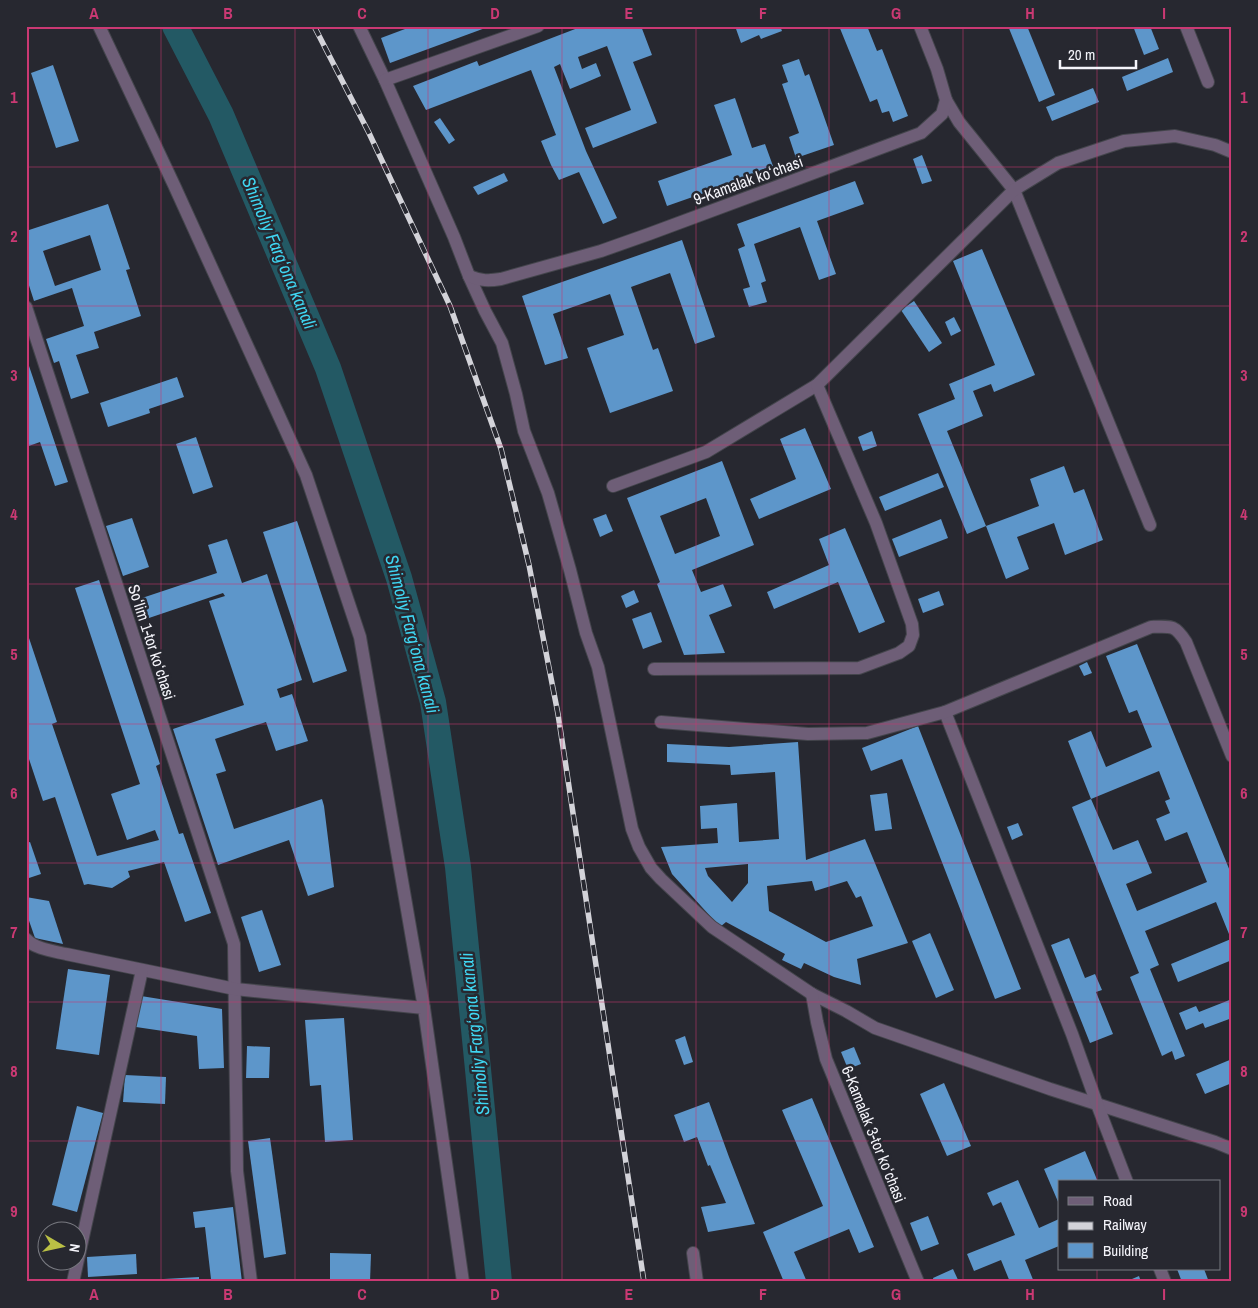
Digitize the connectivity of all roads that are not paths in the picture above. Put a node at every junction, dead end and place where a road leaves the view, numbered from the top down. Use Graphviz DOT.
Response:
graph roads {
  1 [pos="99,26"];
  2 [pos="358,26"];
  3 [pos="538,26"];
  4 [pos="920,26"];
  5 [pos="1186,26"];
  6 [pos="385,80"];
  7 [pos="1208,82"];
  8 [pos="946,100"];
  9 [pos="1232,152"];
  10 [pos="1014,190"];
  11 [pos="469,276"];
  12 [pos="26,307"];
  13 [pos="817,385"];
  14 [pos="613,486"];
  15 [pos="1150,525"];
  16 [pos="654,669"];
  17 [pos="945,712"];
  18 [pos="660,722"];
  19 [pos="1232,756"];
  20 [pos="26,939"];
  21 [pos="142,970"];
  22 [pos="235,989"];
  23 [pos="812,994"];
  24 [pos="424,1008"];
  25 [pos="1097,1104"];
  26 [pos="1232,1149"];
  27 [pos="1125,1180"];
  28 [pos="693,1253"];
  29 [pos="1160,1270"];
  30 [pos="73,1282"];
  31 [pos="251,1282"];
  32 [pos="463,1282"];
  33 [pos="697,1282"];
  34 [pos="918,1282"];
  35 [pos="1165,1282"];
  1 -- 24 [label="street"];
  2 -- 6 [label="street"];
  3 -- 6 [label="street"];
  4 -- 8 [label="street"];
  5 -- 7 [label="street"];
  6 -- 11 [label="street"];
  8 -- 10 [label="street"];
  8 -- 11 [label="street, 9-Kamalak koʻchasi"];
  9 -- 10 [label="street"];
  10 -- 13 [label="street"];
  10 -- 15 [label="street"];
  11 -- 23 [label="street"];
  12 -- 22 [label="street, Soʻlim 1-tor koʻchasi"];
  13 -- 14 [label="street"];
  13 -- 16 [label="street"];
  17 -- 18 [label="street"];
  17 -- 19 [label="street"];
  17 -- 25 [label="street"];
  20 -- 21 [label="street"];
  21 -- 22 [label="street"];
  21 -- 30 [label="street"];
  22 -- 24 [label="street"];
  22 -- 31 [label="street, Soʻlim 1-tor koʻchasi"];
  23 -- 25 [label="street"];
  23 -- 34 [label="street, 6-Kamalak 3-tor koʻchasi"];
  24 -- 32 [label="street"];
  25 -- 26 [label="street"];
  25 -- 27 [label="street"];
  28 -- 33 [label="street"];
  29 -- 35 [label="street"];
}
